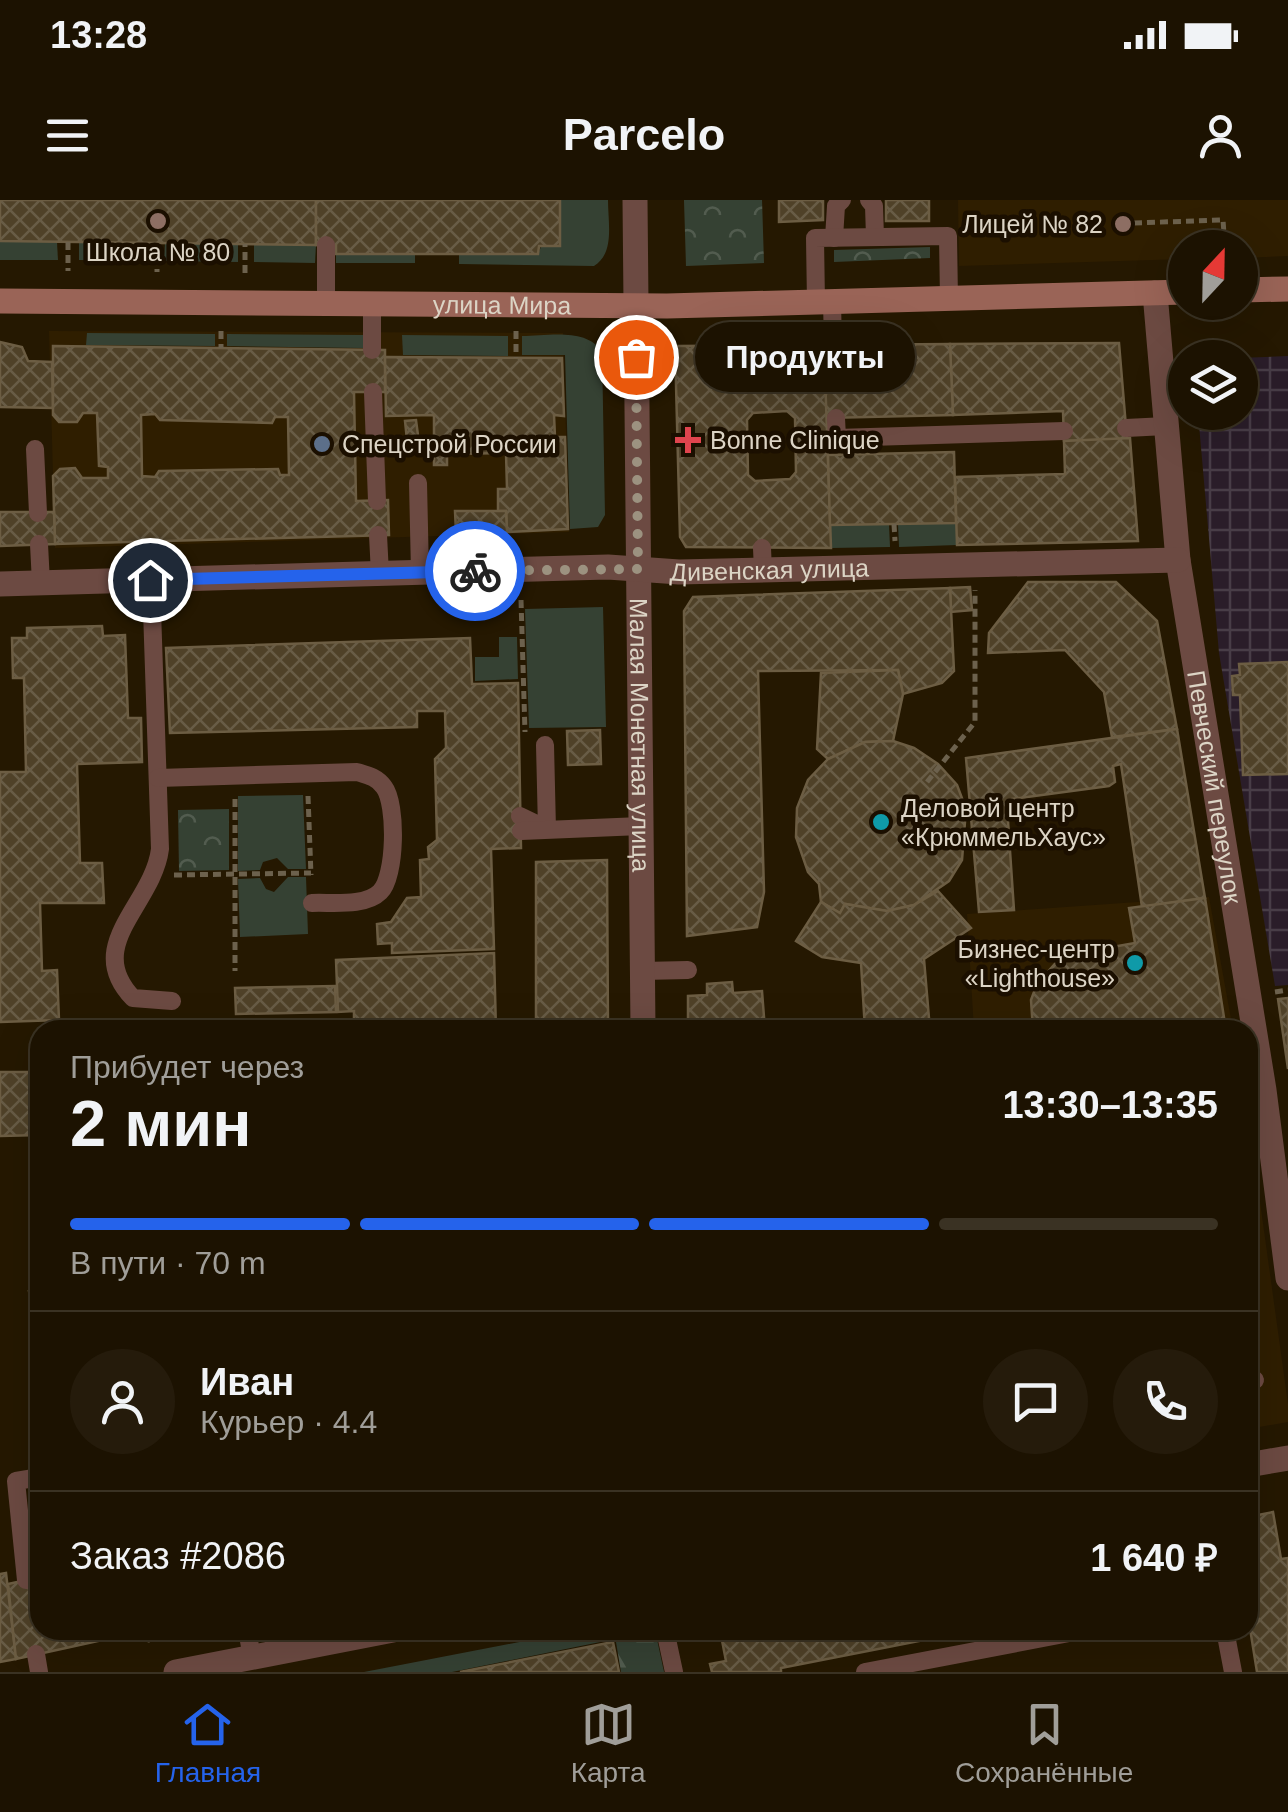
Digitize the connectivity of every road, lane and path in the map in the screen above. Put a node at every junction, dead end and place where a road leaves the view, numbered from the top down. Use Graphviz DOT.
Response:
graph roads {
  1 [pos="635,200"];
  2 [pos="842,200"];
  3 [pos="868,200"];
  4 [pos="1134,223"];
  5 [pos="1224,230"];
  6 [pos="875,237"];
  7 [pos="834,238"];
  8 [pos="68,242"];
  9 [pos="157,243"];
  10 [pos="245,244"];
  11 [pos="326,245"];
  12 [pos="68,271"];
  13 [pos="157,272"];
  14 [pos="245,272"];
  15 [pos="1288,288"];
  16 [pos="1258,289"];
  17 [pos="1155,292"];
  18 [pos="1168,292"];
  19 [pos="949,299"];
  20 [pos="0,301"];
  21 [pos="824,302"];
  22 [pos="372,304"];
  23 [pos="326,305"];
  24 [pos="635,306"];
  25 [pos="221,328"];
  26 [pos="516,329"];
  27 [pos="833,345"];
  28 [pos="222,348"];
  29 [pos="372,350"];
  30 [pos="516,358"];
  31 [pos="373,392"];
  32 [pos="836,418"];
  33 [pos="1166,426"];
  34 [pos="1126,428"];
  35 [pos="1064,431"];
  36 [pos="35,449"];
  37 [pos="418,483"];
  38 [pos="377,501"];
  39 [pos="38,512"];
  40 [pos="378,535"];
  41 [pos="39,544"];
  42 [pos="1178,560"];
  43 [pos="972,567"];
  44 [pos="638,569"];
  45 [pos="420,572"];
  46 [pos="380,574"];
  47 [pos="150,580"];
  48 [pos="41,583"];
  49 [pos="0,584"];
  50 [pos="521,600"];
  51 [pos="546,745"];
  52 [pos="308,773"];
  53 [pos="235,776"];
  54 [pos="158,778"];
  55 [pos="927,782"];
  56 [pos="520,823"];
  57 [pos="641,826"];
  58 [pos="547,830"];
  59 [pos="157,869"];
  60 [pos="311,873"];
  61 [pos="234,876"];
  62 [pos="312,903"];
  63 [pos="688,970"];
  64 [pos="235,971"];
  65 [pos="642,971"];
  66 [pos="1288,990"];
  67 [pos="1277,992"];
  68 [pos="172,1001"];
  69 [pos="643,1020"];
  70 [pos="1246,1020"];
  71 [pos="1258,1100"];
  72 [pos="1284,1212"];
  73 [pos="1288,1278"];
  74 [pos="1288,1458"];
  75 [pos="1258,1463"];
  76 [pos="30,1479"];
  77 [pos="26,1580"];
  78 [pos="248,1640"];
  79 [pos="340,1640"];
  80 [pos="667,1640"];
  81 [pos="1034,1640"];
  82 [pos="1228,1640"];
  83 [pos="252,1657"];
  84 [pos="877,1671"];
  85 [pos="176,1672"];
  86 [pos="674,1672"];
  87 [pos="1233,1672"];
  1 -- 24 [label="street, Малая Монетная улица"];
  2 -- 7 [label="lane"];
  3 -- 6 [label="lane"];
  4 -- 5 [label="path"];
  6 -- 7 [label="lane"];
  6 -- 19 [label="lane"];
  7 -- 21 [label="lane"];
  8 -- 12 [label="path"];
  9 -- 13 [label="path"];
  10 -- 14 [label="path"];
  11 -- 23 [label="lane"];
  15 -- 16 [label="street"];
  17 -- 18 [label="street, улица Мира"];
  17 -- 19 [label="street, улица Мира"];
  17 -- 33 [label="street, Певческий переулок"];
  19 -- 21 [label="street, улица Мира"];
  20 -- 23 [label="street, улица Мира"];
  21 -- 24 [label="street, улица Мира"];
  21 -- 27 [label="lane"];
  22 -- 23 [label="street, улица Мира"];
  22 -- 24 [label="street, улица Мира"];
  22 -- 29 [label="lane"];
  24 -- 44 [label="street, Малая Монетная улица"];
  25 -- 28 [label="path"];
  26 -- 30 [label="path"];
  31 -- 38 [label="lane"];
  32 -- 35 [label="lane"];
  33 -- 34 [label="lane"];
  33 -- 42 [label="street, Певческий переулок"];
  36 -- 39 [label="lane"];
  37 -- 45 [label="lane"];
  40 -- 46 [label="lane"];
  41 -- 48 [label="lane"];
  42 -- 43 [label="street, Дивенская улица"];
  42 -- 70 [label="street, Певческий переулок"];
  43 -- 44 [label="street, Дивенская улица"];
  43 -- 55 [label="path"];
  44 -- 45 [label="street, Дивенская улица"];
  44 -- 57 [label="street, Малая Монетная улица"];
  45 -- 46 [label="street, Дивенская улица"];
  46 -- 47 [label="street, Дивенская улица"];
  47 -- 48 [label="street, Дивенская улица"];
  47 -- 54 [label="lane"];
  48 -- 49 [label="street, Дивенская улица"];
  50 -- 51 [label="path"];
  51 -- 58 [label="lane"];
  52 -- 53 [label="lane"];
  52 -- 60 [label="path"];
  52 -- 62 [label="lane"];
  53 -- 54 [label="lane"];
  53 -- 61 [label="path"];
  54 -- 59 [label="lane"];
  56 -- 58 [label="lane"];
  57 -- 58 [label="lane"];
  57 -- 65 [label="street, Малая Монетная улица"];
  59 -- 61 [label="path"];
  59 -- 68 [label="lane"];
  60 -- 61 [label="path"];
  60 -- 62 [label="path"];
  61 -- 64 [label="path"];
  63 -- 65 [label="lane"];
  65 -- 69 [label="street, Малая Монетная улица"];
  66 -- 67 [label="path"];
  71 -- 72 [label="street, Певческий переулок"];
  72 -- 73 [label="street, Певческий переулок"];
  74 -- 75 [label="street"];
  76 -- 77 [label="lane"];
  78 -- 83 [label="lane"];
  79 -- 83 [label="street"];
  80 -- 86 [label="lane"];
  81 -- 84 [label="lane"];
  82 -- 87 [label="lane"];
  83 -- 85 [label="street"];
}
